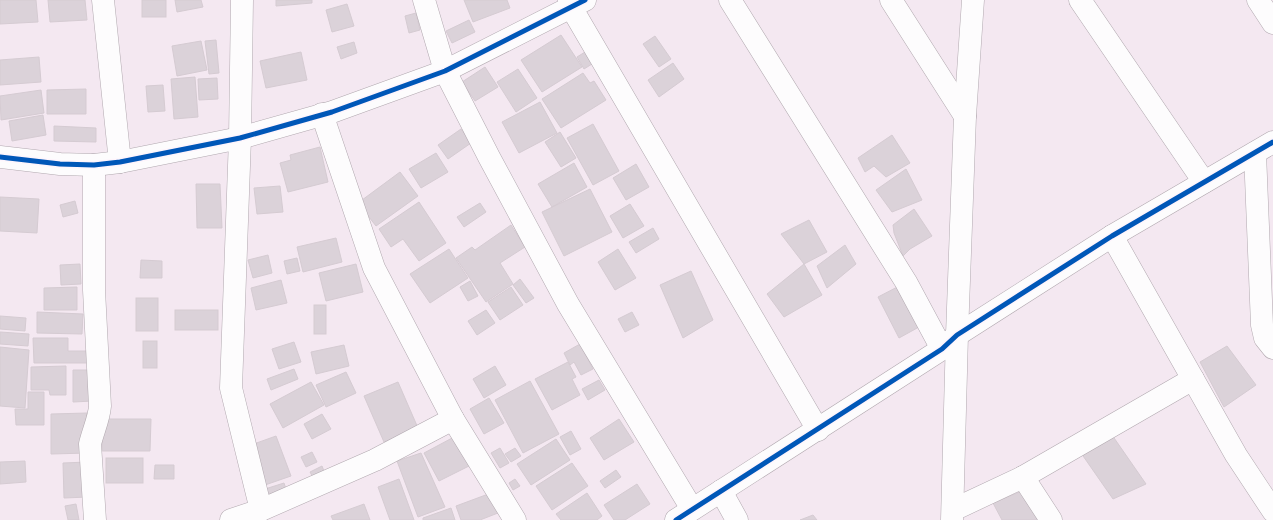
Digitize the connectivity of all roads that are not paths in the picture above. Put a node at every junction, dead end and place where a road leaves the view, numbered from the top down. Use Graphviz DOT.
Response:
graph roads {
  1 [pos="103,0"];
  2 [pos="242,0"];
  3 [pos="424,0"];
  4 [pos="730,0"];
  5 [pos="891,0"];
  6 [pos="973,0"];
  7 [pos="1080,0"];
  8 [pos="1258,0"];
  9 [pos="575,2"];
  10 [pos="1273,24"];
  11 [pos="444,71"];
  12 [pos="322,114"];
  13 [pos="965,116"];
  14 [pos="240,138"];
  15 [pos="1264,148"];
  16 [pos="0,157"];
  17 [pos="120,162"];
  18 [pos="94,165"];
  19 [pos="1204,182"];
  20 [pos="1112,236"];
  21 [pos="950,342"];
  22 [pos="1273,348"];
  23 [pos="1193,379"];
  24 [pos="453,419"];
  25 [pos="818,430"];
  26 [pos="1023,477"];
  27 [pos="721,491"];
  28 [pos="261,510"];
  29 [pos="1273,510"];
  30 [pos="684,514"];
  31 [pos="952,515"];
  32 [pos="95,520"];
  33 [pos="231,520"];
  34 [pos="515,520"];
  35 [pos="737,520"];
  36 [pos="1051,520"];
  1 -- 17 [label="street"];
  2 -- 14 [label="street"];
  3 -- 11 [label="street"];
  4 -- 21 [label="street"];
  5 -- 13 [label="street"];
  6 -- 13 [label="street"];
  7 -- 19 [label="street"];
  8 -- 10 [label="street"];
  9 -- 11 [label="street"];
  9 -- 25 [label="street"];
  11 -- 12 [label="street"];
  11 -- 30 [label="street"];
  12 -- 14 [label="street"];
  12 -- 24 [label="street"];
  13 -- 21 [label="street"];
  14 -- 17 [label="street"];
  14 -- 28 [label="street"];
  15 -- 19 [label="street"];
  15 -- 22 [label="street"];
  16 -- 18 [label="street"];
  17 -- 18 [label="street"];
  18 -- 32 [label="street"];
  19 -- 20 [label="street"];
  20 -- 21 [label="street"];
  20 -- 23 [label="street"];
  21 -- 25 [label="street"];
  21 -- 31 [label="street"];
  23 -- 26 [label="street"];
  23 -- 29 [label="street"];
  24 -- 28 [label="street"];
  24 -- 34 [label="street"];
  25 -- 27 [label="street"];
  26 -- 31 [label="street"];
  26 -- 36 [label="street"];
  27 -- 30 [label="street"];
  27 -- 35 [label="street"];
  28 -- 33 [label="street"];
}
